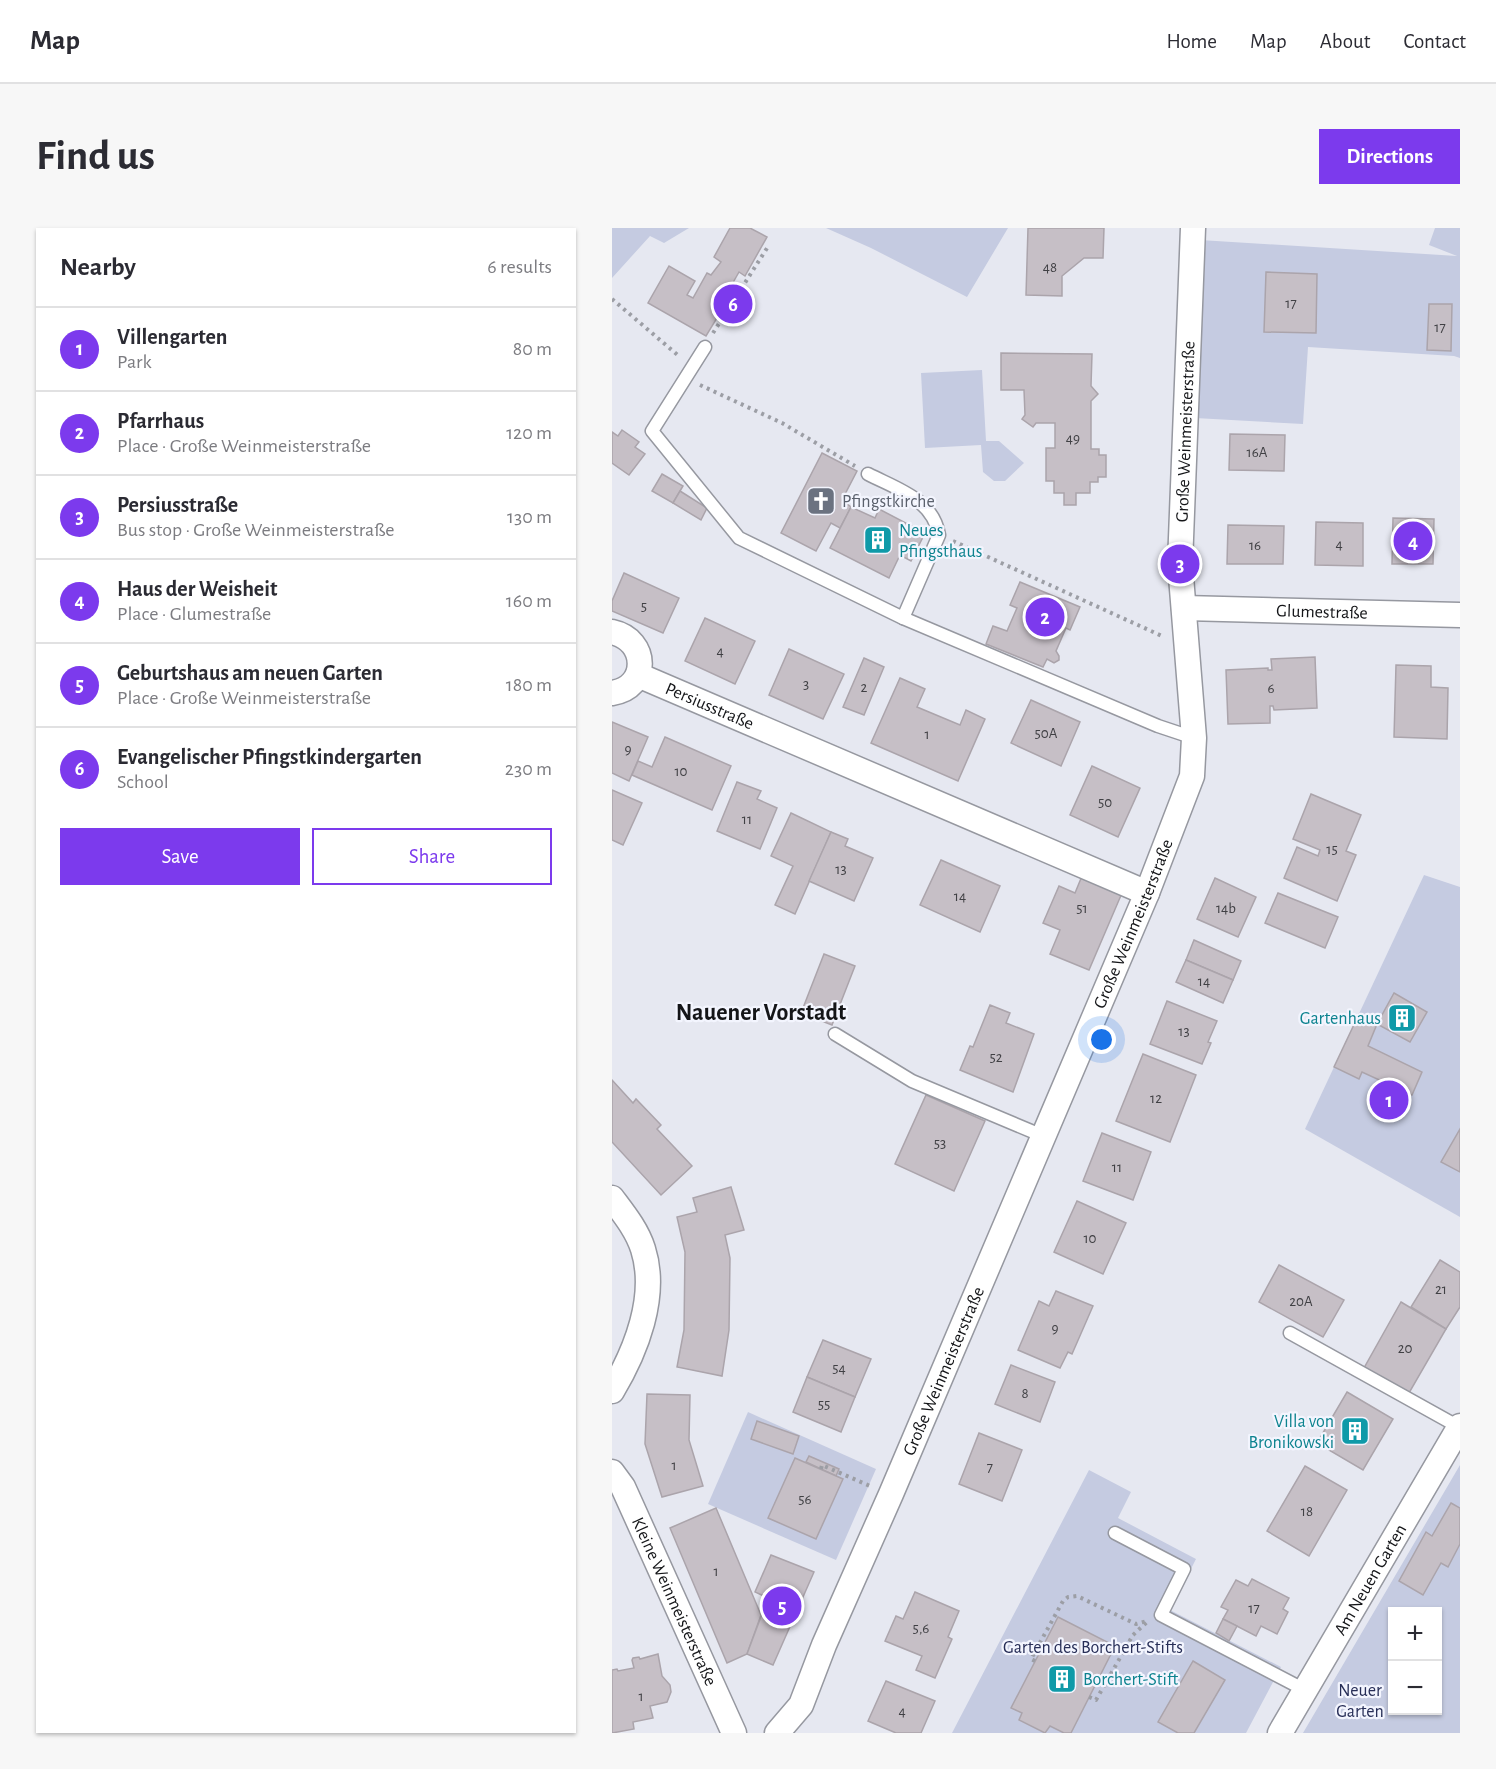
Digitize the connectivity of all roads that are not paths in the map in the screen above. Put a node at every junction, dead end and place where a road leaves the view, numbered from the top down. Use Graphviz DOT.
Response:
graph roads {
  1 [pos="1193,228"];
  2 [pos="705,347"];
  3 [pos="868,474"];
  4 [pos="1184,608"];
  5 [pos="1460,615"];
  6 [pos="903,618"];
  7 [pos="612,632"];
  8 [pos="638,675"];
  9 [pos="612,693"];
  10 [pos="1194,738"];
  11 [pos="1147,892"];
  12 [pos="835,1034"];
  13 [pos="1043,1136"];
  14 [pos="612,1198"];
  15 [pos="1290,1333"];
  16 [pos="612,1391"];
  17 [pos="1460,1426"];
  18 [pos="612,1472"];
  19 [pos="1115,1533"];
  20 [pos="1305,1690"];
  21 [pos="734,1733"];
  22 [pos="777,1733"];
  23 [pos="1281,1733"];
  1 -- 4 [label="street, Große Weinmeisterstraße"];
  2 -- 6 [label="lane"];
  3 -- 6 [label="lane"];
  4 -- 5 [label="street, Glumestraße"];
  4 -- 10 [label="street, Große Weinmeisterstraße"];
  6 -- 10 [label="lane"];
  7 -- 8 [label="street"];
  8 -- 9 [label="street"];
  8 -- 11 [label="street, Persiusstraße"];
  10 -- 11 [label="street, Große Weinmeisterstraße"];
  11 -- 13 [label="street, Große Weinmeisterstraße"];
  12 -- 13 [label="lane"];
  13 -- 22 [label="street, Große Weinmeisterstraße"];
  14 -- 16 [label="street"];
  15 -- 17 [label="lane"];
  17 -- 20 [label="street, Am Neuen Garten"];
  18 -- 21 [label="street, Kleine Weinmeisterstraße"];
  19 -- 20 [label="lane"];
  20 -- 23 [label="street, Am Neuen Garten"];
}
